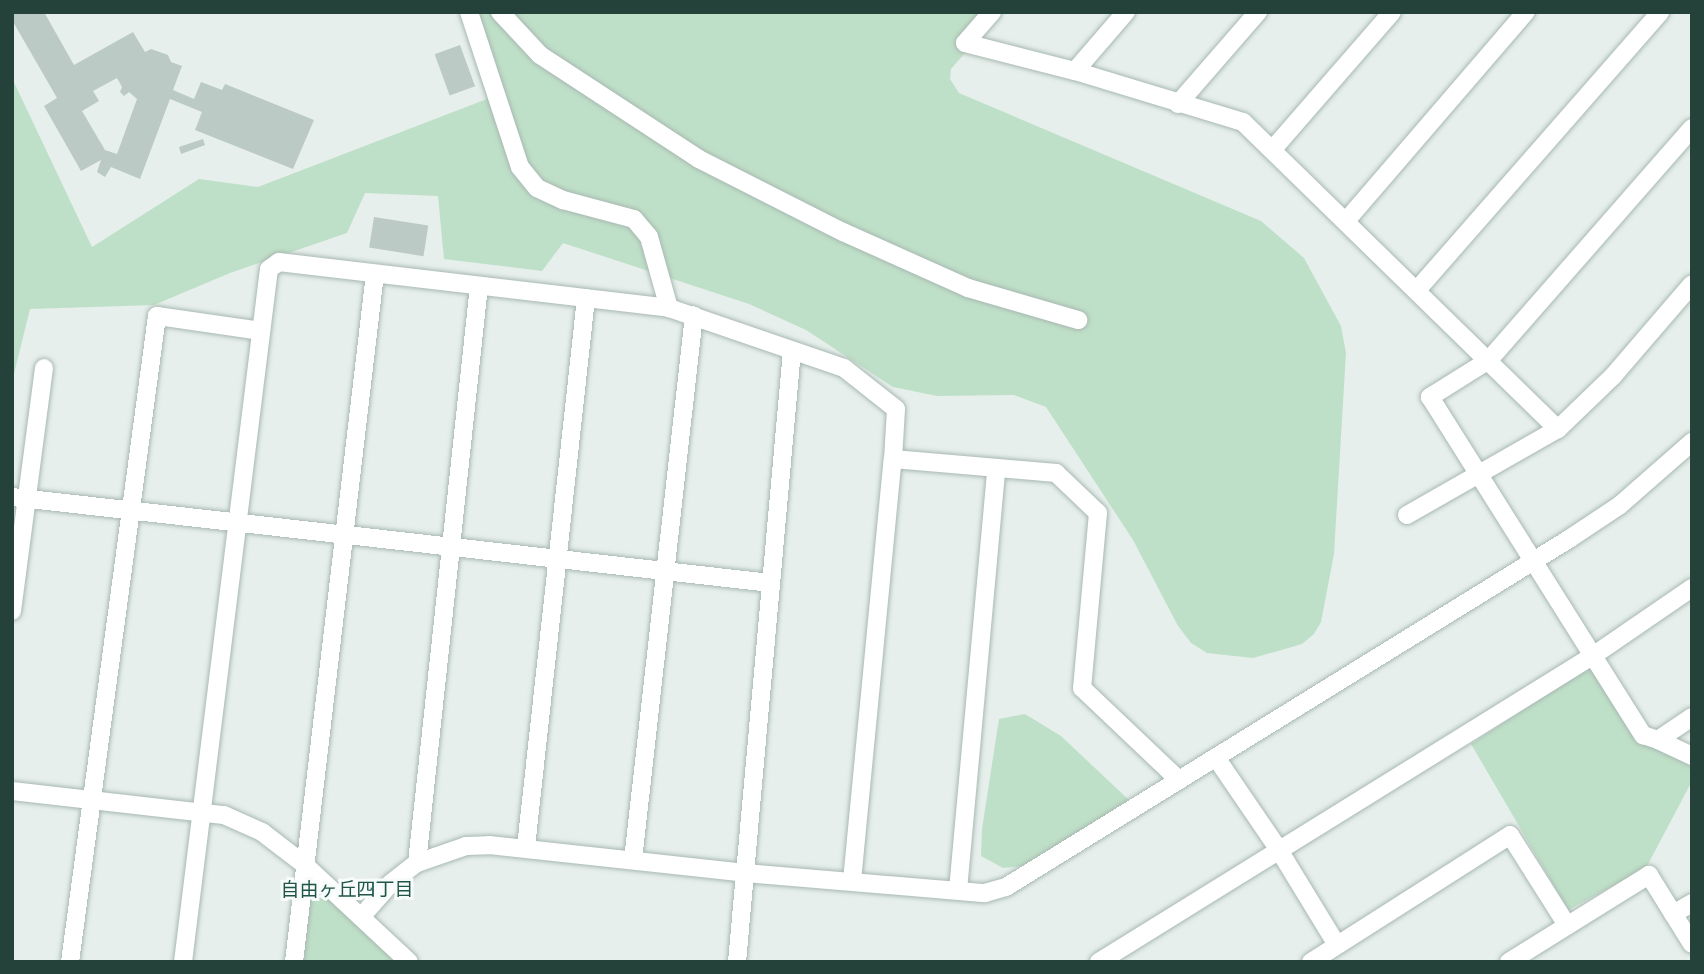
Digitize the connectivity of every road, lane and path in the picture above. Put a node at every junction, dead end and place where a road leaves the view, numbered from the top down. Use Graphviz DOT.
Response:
graph roads {
  1 [pos="469,12"];
  2 [pos="500,12"];
  3 [pos="992,12"];
  4 [pos="1126,12"];
  5 [pos="1258,12"];
  6 [pos="1392,12"];
  7 [pos="1526,12"];
  8 [pos="1660,12"];
  9 [pos="1076,71"];
  10 [pos="1178,104"];
  11 [pos="1692,128"];
  12 [pos="1273,149"];
  13 [pos="1346,221"];
  14 [pos="374,274"];
  15 [pos="1692,284"];
  16 [pos="479,286"];
  17 [pos="1417,290"];
  18 [pos="586,298"];
  19 [pos="669,308"];
  20 [pos="694,315"];
  21 [pos="1078,320"];
  22 [pos="261,331"];
  23 [pos="792,351"];
  24 [pos="1489,360"];
  25 [pos="44,368"];
  26 [pos="1558,429"];
  27 [pos="1692,442"];
  28 [pos="892,459"];
  29 [pos="996,469"];
  30 [pos="1479,474"];
  31 [pos="20,498"];
  32 [pos="133,510"];
  33 [pos="1406,516"];
  34 [pos="238,522"];
  35 [pos="345,533"];
  36 [pos="450,545"];
  37 [pos="557,557"];
  38 [pos="1533,560"];
  39 [pos="664,570"];
  40 [pos="769,583"];
  41 [pos="1692,588"];
  42 [pos="13,600"];
  43 [pos="1594,654"];
  44 [pos="1692,717"];
  45 [pos="1658,740"];
  46 [pos="1692,756"];
  47 [pos="1217,759"];
  48 [pos="1179,780"];
  49 [pos="12,790"];
  50 [pos="93,799"];
  51 [pos="202,812"];
  52 [pos="526,847"];
  53 [pos="1279,850"];
  54 [pos="633,860"];
  55 [pos="417,863"];
  56 [pos="305,865"];
  57 [pos="745,873"];
  58 [pos="852,880"];
  59 [pos="958,890"];
  60 [pos="1692,903"];
  61 [pos="1673,914"];
  62 [pos="361,917"];
  63 [pos="1567,925"];
  64 [pos="1692,944"];
  65 [pos="1337,945"];
  66 [pos="70,962"];
  67 [pos="183,962"];
  68 [pos="294,962"];
  69 [pos="409,962"];
  70 [pos="737,962"];
  71 [pos="1099,962"];
  72 [pos="1311,962"];
  73 [pos="1509,962"];
  1 -- 19 [label="street"];
  2 -- 21 [label="street"];
  3 -- 9 [label="street"];
  4 -- 9 [label="street"];
  5 -- 10 [label="street"];
  6 -- 12 [label="street"];
  7 -- 13 [label="street"];
  8 -- 17 [label="street"];
  9 -- 10 [label="street"];
  10 -- 12 [label="street"];
  11 -- 24 [label="street"];
  12 -- 13 [label="street"];
  13 -- 17 [label="street"];
  14 -- 16 [label="street"];
  14 -- 22 [label="street"];
  14 -- 35 [label="street"];
  15 -- 26 [label="street"];
  16 -- 18 [label="street"];
  16 -- 36 [label="street"];
  17 -- 24 [label="street"];
  18 -- 19 [label="street"];
  18 -- 37 [label="street"];
  19 -- 20 [label="street"];
  20 -- 23 [label="street"];
  20 -- 39 [label="street"];
  22 -- 32 [label="street"];
  22 -- 34 [label="street"];
  23 -- 28 [label="street"];
  23 -- 40 [label="street"];
  24 -- 26 [label="street"];
  24 -- 30 [label="street"];
  25 -- 31 [label="street"];
  26 -- 30 [label="street"];
  27 -- 38 [label="street"];
  28 -- 29 [label="street"];
  28 -- 58 [label="street"];
  29 -- 48 [label="street"];
  29 -- 59 [label="street"];
  30 -- 33 [label="street"];
  30 -- 38 [label="street"];
  31 -- 32 [label="street"];
  31 -- 42 [label="street"];
  32 -- 34 [label="street"];
  32 -- 50 [label="street"];
  34 -- 35 [label="street"];
  34 -- 51 [label="street"];
  35 -- 36 [label="street"];
  35 -- 56 [label="street"];
  36 -- 37 [label="street"];
  36 -- 55 [label="street"];
  37 -- 39 [label="street"];
  37 -- 52 [label="street"];
  38 -- 43 [label="street"];
  38 -- 47 [label="street"];
  39 -- 40 [label="street"];
  39 -- 54 [label="street"];
  40 -- 57 [label="street"];
  41 -- 43 [label="street"];
  43 -- 45 [label="street"];
  43 -- 53 [label="street"];
  44 -- 45 [label="street"];
  45 -- 46 [label="street"];
  47 -- 48 [label="street"];
  47 -- 53 [label="street"];
  48 -- 59 [label="street"];
  49 -- 50 [label="street"];
  50 -- 51 [label="street"];
  50 -- 66 [label="street"];
  51 -- 56 [label="street"];
  51 -- 67 [label="street"];
  52 -- 54 [label="street"];
  52 -- 55 [label="street"];
  53 -- 65 [label="street"];
  53 -- 71 [label="street"];
  54 -- 57 [label="street"];
  55 -- 62 [label="street"];
  56 -- 62 [label="street"];
  56 -- 68 [label="street"];
  57 -- 58 [label="street"];
  57 -- 70 [label="street"];
  58 -- 59 [label="street"];
  60 -- 61 [label="street"];
  61 -- 63 [label="street"];
  61 -- 64 [label="street"];
  62 -- 69 [label="street"];
  63 -- 65 [label="street"];
  63 -- 73 [label="street"];
  65 -- 72 [label="street"];
}
